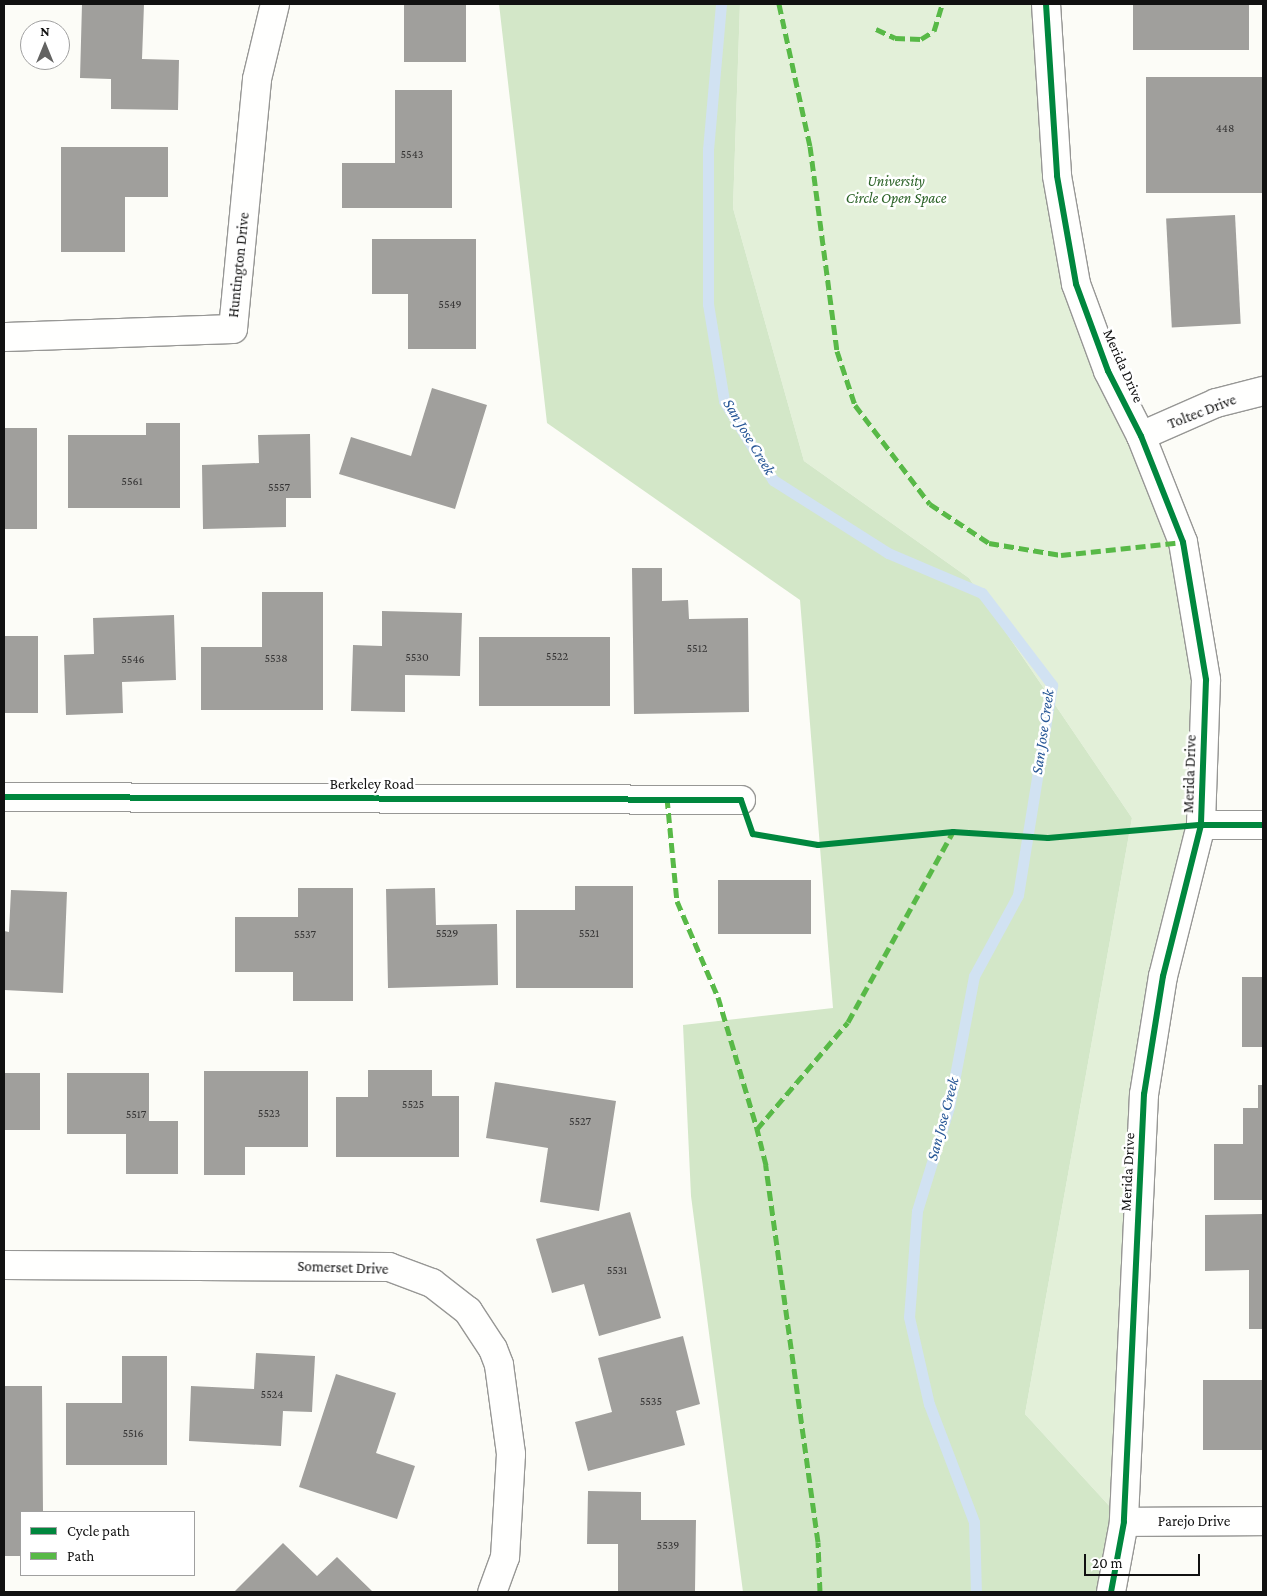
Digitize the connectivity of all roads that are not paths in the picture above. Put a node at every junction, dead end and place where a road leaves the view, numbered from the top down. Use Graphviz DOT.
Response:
graph roads {
  1 [pos="275,4"];
  2 [pos="1046,4"];
  3 [pos="4,337"];
  4 [pos="1263,391"];
  5 [pos="1141,436"];
  6 [pos="4,797"];
  7 [pos="741,800"];
  8 [pos="1263,825"];
  9 [pos="1200,826"];
  10 [pos="4,1265"];
  11 [pos="1263,1521"];
  12 [pos="1124,1522"];
  13 [pos="492,1592"];
  14 [pos="1111,1592"];
  1 -- 3 [label="street, Huntington Drive"];
  2 -- 5 [label="street, Merida Drive"];
  4 -- 5 [label="street, Toltec Drive"];
  5 -- 9 [label="street, Merida Drive"];
  6 -- 7 [label="street, Berkeley Road"];
  8 -- 9 [label="street"];
  9 -- 12 [label="street, Merida Drive"];
  10 -- 13 [label="street, Somerset Drive"];
  11 -- 12 [label="street, Parejo Drive"];
  12 -- 14 [label="street, Merida Drive"];
}
